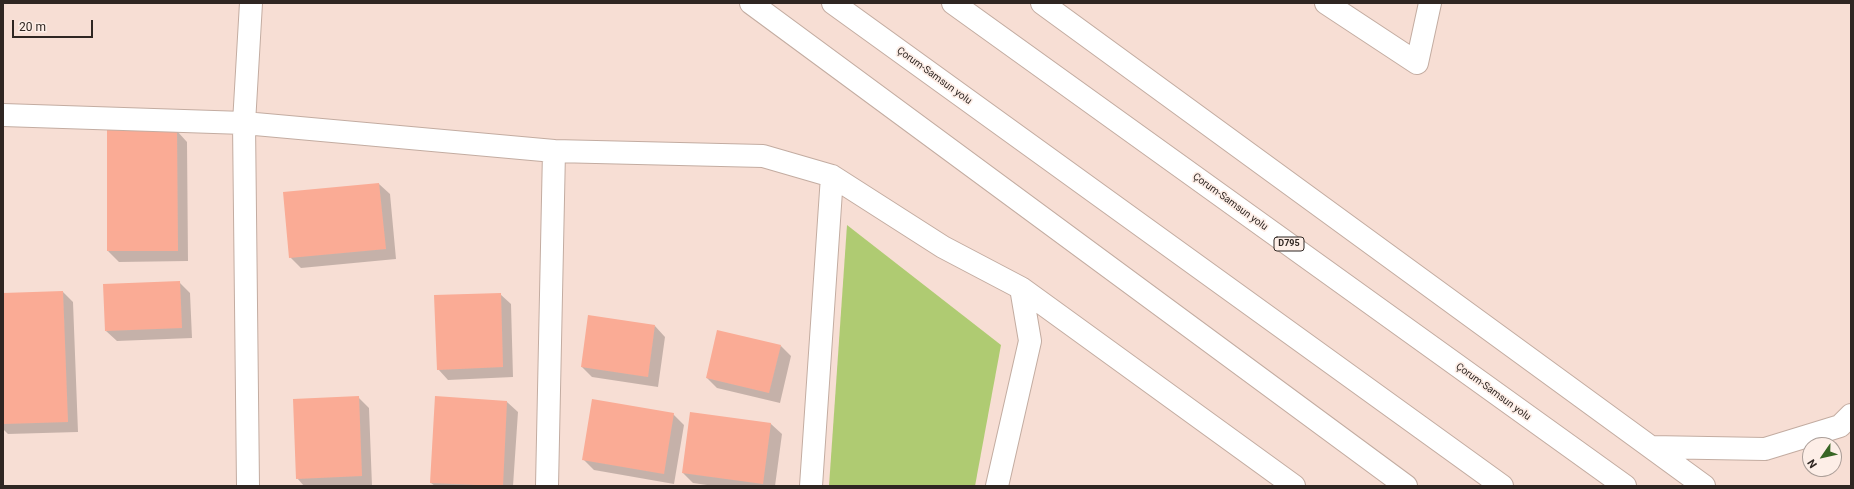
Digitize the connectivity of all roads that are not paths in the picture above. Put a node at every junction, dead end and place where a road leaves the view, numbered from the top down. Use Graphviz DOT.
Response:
graph roads {
  1 [pos="251,3"];
  2 [pos="751,3"];
  3 [pos="833,3"];
  4 [pos="953,3"];
  5 [pos="1042,3"];
  6 [pos="1326,3"];
  7 [pos="1430,3"];
  8 [pos="3,115"];
  9 [pos="244,123"];
  10 [pos="554,152"];
  11 [pos="832,176"];
  12 [pos="1021,288"];
  13 [pos="1851,415"];
  14 [pos="1651,447"];
  15 [pos="248,486"];
  16 [pos="547,486"];
  17 [pos="811,486"];
  18 [pos="997,486"];
  19 [pos="1294,486"];
  20 [pos="1406,486"];
  21 [pos="1502,486"];
  22 [pos="1625,486"];
  23 [pos="1704,486"];
  1 -- 9 [label="main road"];
  2 -- 20 [label="main road"];
  3 -- 21 [label="main road, Çorum-Samsun yolu"];
  4 -- 22 [label="main road, Çorum-Samsun yolu / D795"];
  5 -- 14 [label="main road"];
  6 -- 7 [label="main road"];
  8 -- 9 [label="main road"];
  9 -- 10 [label="main road"];
  9 -- 15 [label="main road"];
  10 -- 11 [label="main road"];
  10 -- 16 [label="main road"];
  11 -- 12 [label="main road"];
  11 -- 17 [label="main road"];
  12 -- 18 [label="main road"];
  12 -- 19 [label="main road"];
  13 -- 14 [label="main road"];
  14 -- 23 [label="main road"];
}
